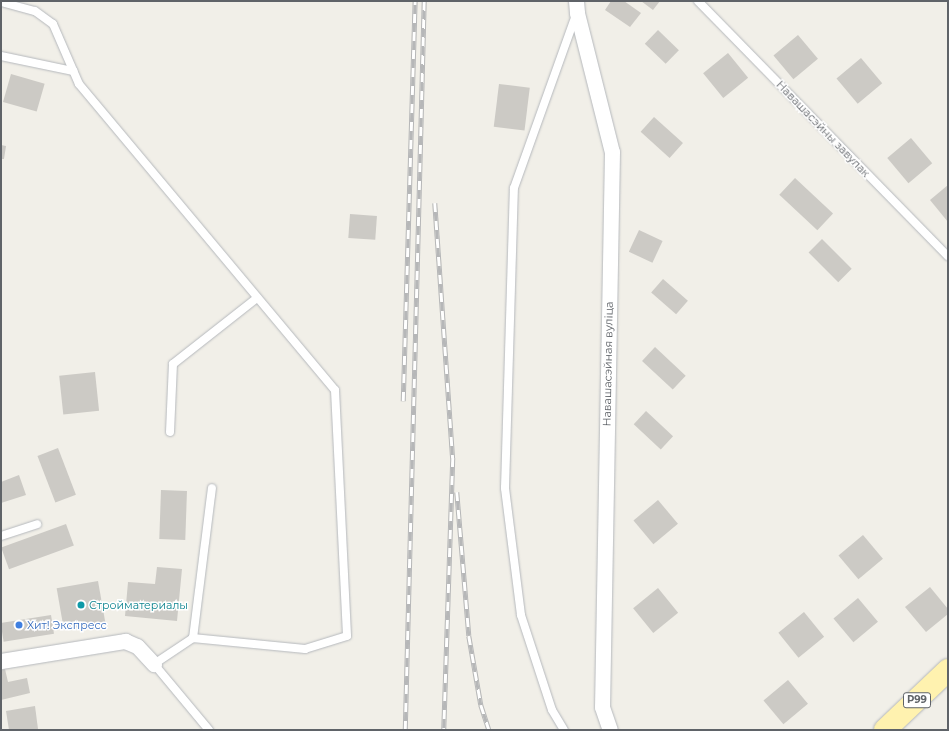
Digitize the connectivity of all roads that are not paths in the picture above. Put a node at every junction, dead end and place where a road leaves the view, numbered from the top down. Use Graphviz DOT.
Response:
graph roads {
  1 [pos="698,1"];
  2 [pos="1,2"];
  3 [pos="576,7"];
  4 [pos="1,56"];
  5 [pos="73,72"];
  6 [pos="948,256"];
  7 [pos="257,298"];
  8 [pos="170,432"];
  9 [pos="212,488"];
  10 [pos="36,524"];
  11 [pos="1,536"];
  12 [pos="193,638"];
  13 [pos="1,661"];
  14 [pos="154,664"];
  15 [pos="948,670"];
  16 [pos="209,730"];
  17 [pos="564,730"];
  18 [pos="610,730"];
  19 [pos="885,730"];
  1 -- 6 [label="lane, Навашасэйны завулак"];
  2 -- 5 [label="lane"];
  3 -- 17 [label="lane"];
  3 -- 18 [label="street, Навашасэйная вуліца"];
  4 -- 5 [label="lane"];
  5 -- 7 [label="lane"];
  7 -- 8 [label="lane"];
  7 -- 12 [label="lane"];
  9 -- 12 [label="lane"];
  10 -- 11 [label="lane"];
  12 -- 14 [label="lane"];
  13 -- 14 [label="street"];
  14 -- 16 [label="lane"];
  15 -- 19 [label="main road, Р99"];
}
